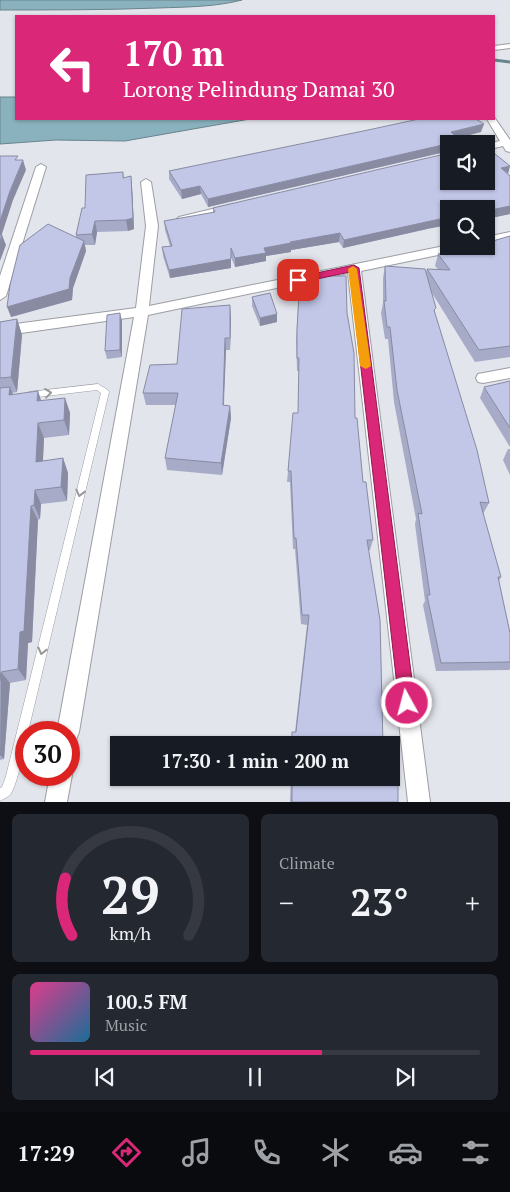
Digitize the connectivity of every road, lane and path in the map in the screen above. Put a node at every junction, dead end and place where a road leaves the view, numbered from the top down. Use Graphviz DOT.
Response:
graph roads {
  1 [pos="508,46"];
  2 [pos="495,48"];
  3 [pos="493,120"];
  4 [pos="508,146"];
  5 [pos="495,147"];
  6 [pos="41,167"];
  7 [pos="146,182"];
  8 [pos="248,204"];
  9 [pos="162,224"];
  10 [pos="510,236"];
  11 [pos="495,239"];
  12 [pos="440,250"];
  13 [pos="354,268"];
  14 [pos="0,296"];
  15 [pos="142,312"];
  16 [pos="0,331"];
  17 [pos="510,373"];
  18 [pos="483,378"];
  19 [pos="20,396"];
  20 [pos="70,721"];
  21 [pos="59,786"];
  22 [pos="0,795"];
  23 [pos="56,802"];
  24 [pos="419,802"];
  1 -- 2 [label="street"];
  3 -- 4 [label="street"];
  4 -- 5 [label="street"];
  6 -- 14 [label="street"];
  7 -- 9 [label="street"];
  8 -- 9 [label="street"];
  9 -- 15 [label="street"];
  10 -- 11 [label="street"];
  12 -- 13 [label="street"];
  13 -- 15 [label="street"];
  13 -- 24 [label="street"];
  15 -- 16 [label="street"];
  15 -- 20 [label="street"];
  17 -- 18 [label="street"];
  19 -- 22 [label="lane, one-way"];
  21 -- 23 [label="street"];
}
